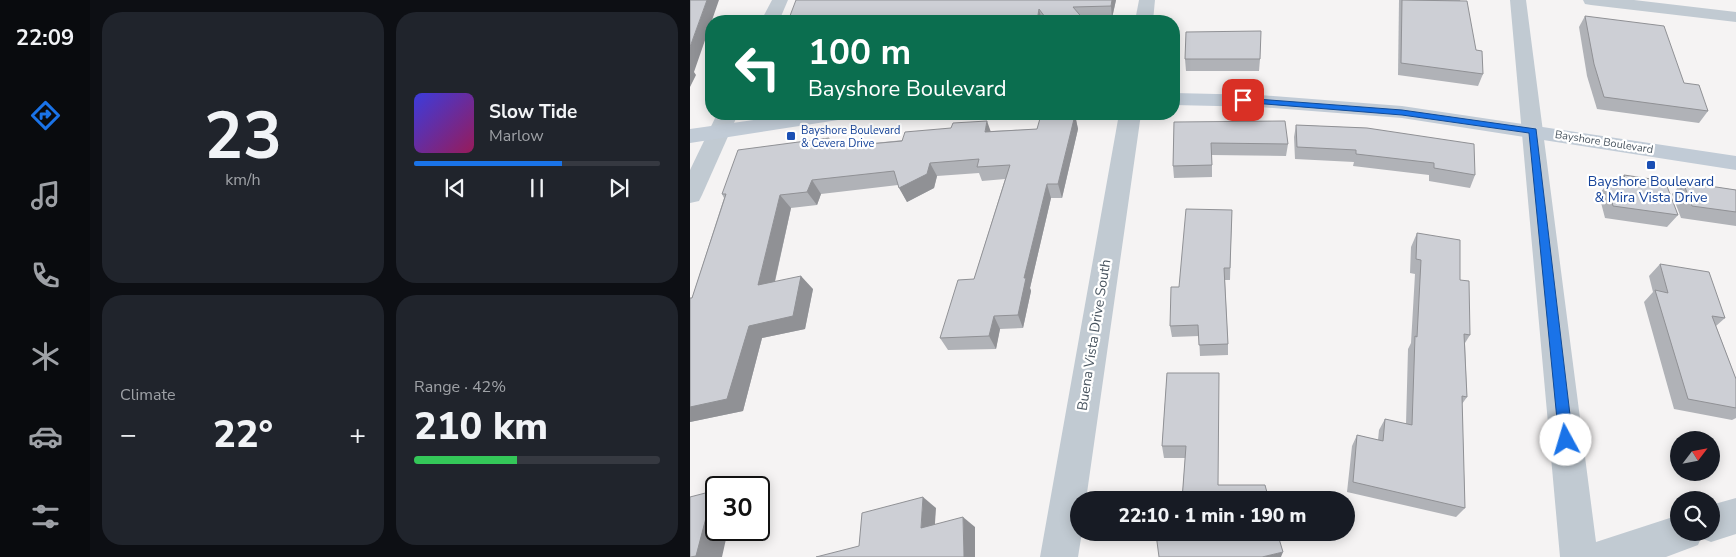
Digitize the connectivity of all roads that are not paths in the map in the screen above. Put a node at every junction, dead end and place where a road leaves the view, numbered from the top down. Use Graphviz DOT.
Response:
graph roads {
  1 [pos="780,0"];
  2 [pos="1148,0"];
  3 [pos="1518,0"];
  4 [pos="1591,0"];
  5 [pos="773,15"];
  6 [pos="1145,15"];
  7 [pos="1736,17"];
  8 [pos="1180,98"];
  9 [pos="752,120"];
  10 [pos="1129,120"];
  11 [pos="723,122"];
  12 [pos="1533,131"];
  13 [pos="690,136"];
  14 [pos="1736,163"];
  15 [pos="690,194"];
  16 [pos="1736,516"];
  17 [pos="1720,521"];
  18 [pos="1670,537"];
  19 [pos="1058,557"];
  20 [pos="1579,557"];
  21 [pos="1607,557"];
  1 -- 5 [label="street"];
  2 -- 6 [label="street"];
  3 -- 12 [label="street"];
  4 -- 7 [label="street"];
  8 -- 12 [label="main road, Bayshore Boulevard"];
  9 -- 11 [label="main road"];
  10 -- 19 [label="street, Buena Vista Drive South"];
  11 -- 13 [label="main road"];
  11 -- 15 [label="street"];
  12 -- 14 [label="main road, Bayshore Boulevard"];
  12 -- 20 [label="street"];
  16 -- 17 [label="street"];
  18 -- 21 [label="street"];
}
